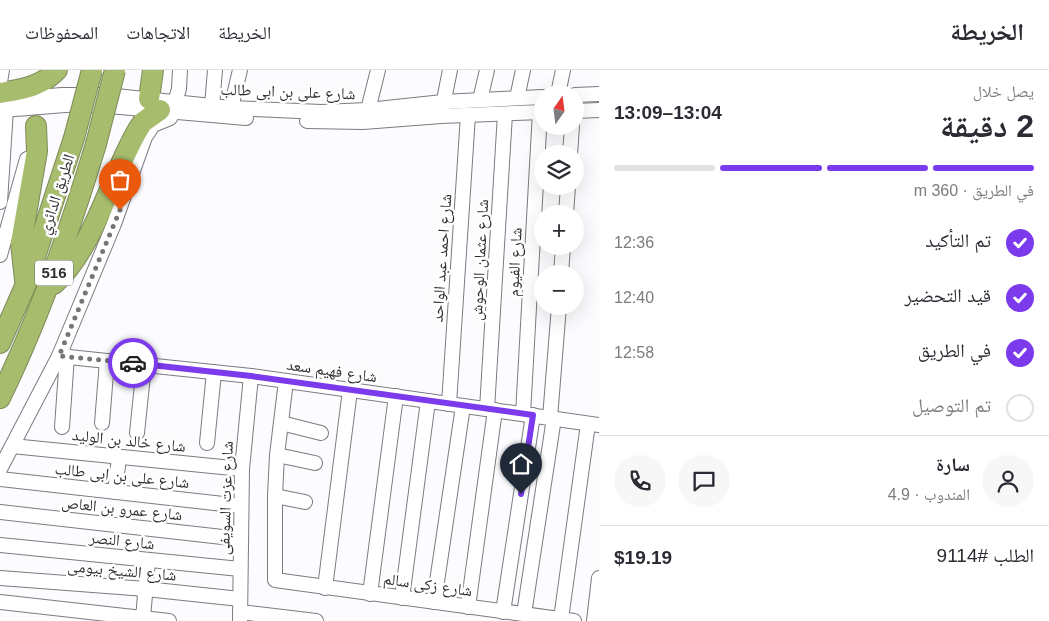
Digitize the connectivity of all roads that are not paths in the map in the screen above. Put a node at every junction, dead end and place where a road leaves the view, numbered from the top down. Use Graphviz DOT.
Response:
graph roads {
  1 [pos="2,70"];
  2 [pos="45,70"];
  3 [pos="56,70"];
  4 [pos="92,70"];
  5 [pos="116,70"];
  6 [pos="153,70"];
  7 [pos="180,70"];
  8 [pos="215,70"];
  9 [pos="240,70"];
  10 [pos="378,70"];
  11 [pos="450,70"];
  12 [pos="487,70"];
  13 [pos="523,70"];
  14 [pos="563,70"];
  15 [pos="0,82"];
  16 [pos="560,85"];
  17 [pos="599,94"];
  18 [pos="584,95"];
  19 [pos="534,97"];
  20 [pos="517,98"];
  21 [pos="64,99"];
  22 [pos="480,100"];
  23 [pos="1,101"];
  24 [pos="164,106"];
  25 [pos="212,106"];
  26 [pos="231,108"];
  27 [pos="442,109"];
  28 [pos="368,110"];
  29 [pos="599,110"];
  30 [pos="584,111"];
  31 [pos="534,112"];
  32 [pos="505,114"];
  33 [pos="468,115"];
  34 [pos="38,117"];
  35 [pos="540,135"];
  36 [pos="0,202"];
  37 [pos="0,255"];
  38 [pos="26,284"];
  39 [pos="47,291"];
  40 [pos="558,315"];
  41 [pos="0,343"];
  42 [pos="63,356"];
  43 [pos="107,361"];
  44 [pos="144,365"];
  45 [pos="214,372"];
  46 [pos="251,376"];
  47 [pos="286,381"];
  48 [pos="350,390"];
  49 [pos="396,396"];
  50 [pos="0,398"];
  51 [pos="428,401"];
  52 [pos="456,405"];
  53 [pos="491,410"];
  54 [pos="528,415"];
  55 [pos="552,418"];
  56 [pos="102,423"];
  57 [pos="281,423"];
  58 [pos="594,424"];
  59 [pos="62,427"];
  60 [pos="321,432"];
  61 [pos="137,434"];
  62 [pos="207,443"];
  63 [pos="12,446"];
  64 [pos="277,455"];
  65 [pos="118,457"];
  66 [pos="314,463"];
  67 [pos="0,469"];
  68 [pos="242,469"];
  69 [pos="0,479"];
  70 [pos="115,492"];
  71 [pos="275,496"];
  72 [pos="305,502"];
  73 [pos="241,506"];
  74 [pos="0,512"];
  75 [pos="240,539"];
  76 [pos="0,545"];
  77 [pos="148,560"];
  78 [pos="240,569"];
  79 [pos="0,578"];
  80 [pos="599,578"];
  81 [pos="324,588"];
  82 [pos="146,589"];
  83 [pos="370,594"];
  84 [pos="402,598"];
  85 [pos="0,602"];
  86 [pos="434,602"];
  87 [pos="468,607"];
  88 [pos="240,611"];
  89 [pos="503,612"];
  90 [pos="524,614"];
  91 [pos="143,618"];
  92 [pos="567,620"];
  93 [pos="169,621"];
  94 [pos="316,621"];
  95 [pos="594,621"];
  1 -- 15 [label="street"];
  2 -- 23 [label="street"];
  3 -- 23 [label="highway"];
  4 -- 38 [label="highway, الطريق الدائري / 516, bridge"];
  5 -- 39 [label="highway, الطريق الدائري / 516, bridge"];
  6 -- 24 [label="highway"];
  7 -- 24 [label="street"];
  8 -- 25 [label="street"];
  9 -- 26 [label="street"];
  10 -- 28 [label="street"];
  11 -- 27 [label="street"];
  12 -- 22 [label="street"];
  13 -- 20 [label="street"];
  14 -- 16 [label="street"];
  17 -- 18 [label="street"];
  19 -- 20 [label="street, شارع على بن ابى طالب"];
  20 -- 22 [label="street, شارع على بن ابى طالب"];
  21 -- 23 [label="street"];
  21 -- 24 [label="street, شارع على بن ابى طالب"];
  21 -- 34 [label="street"];
  22 -- 27 [label="street, شارع على بن ابى طالب"];
  23 -- 34 [label="street"];
  23 -- 36 [label="street"];
  24 -- 25 [label="street, شارع على بن ابى طالب"];
  24 -- 27 [label="street, شارع على بن ابى طالب"];
  24 -- 39 [label="highway"];
  24 -- 42 [label="street"];
  25 -- 26 [label="street, شارع على بن ابى طالب"];
  26 -- 28 [label="street, شارع على بن ابى طالب"];
  27 -- 28 [label="street, شارع على بن ابى طالب"];
  27 -- 33 [label="street, شارع على بن ابى طالب"];
  29 -- 30 [label="street"];
  31 -- 32 [label="street, شارع على بن ابى طالب"];
  32 -- 33 [label="street, شارع على بن ابى طالب"];
  32 -- 53 [label="street, شارع عثمان الوحوش"];
  33 -- 52 [label="street, شارع احمد عبد الواحد"];
  34 -- 37 [label="street"];
  34 -- 38 [label="highway"];
  35 -- 54 [label="street, شارع الفيوم"];
  38 -- 41 [label="highway, الطريق الدائري / 516"];
  39 -- 50 [label="highway, الطريق الدائري / 516"];
  40 -- 55 [label="street"];
  42 -- 43 [label="street, شارع فهيم سعد"];
  42 -- 59 [label="street"];
  42 -- 63 [label="street"];
  43 -- 44 [label="street, شارع فهيم سعد"];
  43 -- 56 [label="street"];
  44 -- 45 [label="street, شارع فهيم سعد"];
  44 -- 61 [label="street"];
  45 -- 46 [label="street, شارع فهيم سعد"];
  45 -- 62 [label="street"];
  46 -- 47 [label="street, شارع فهيم سعد"];
  46 -- 68 [label="street, شارع عزت السويفى"];
  47 -- 48 [label="street, شارع فهيم سعد"];
  47 -- 57 [label="street"];
  48 -- 49 [label="street, شارع فهيم سعد"];
  48 -- 81 [label="street"];
  49 -- 51 [label="street, شارع فهيم سعد"];
  49 -- 83 [label="street"];
  51 -- 52 [label="street, شارع فهيم سعد"];
  51 -- 84 [label="street"];
  52 -- 53 [label="street, شارع فهيم سعد"];
  52 -- 86 [label="street, شارع احمد عبد الواحد"];
  53 -- 54 [label="street, شارع فهيم سعد"];
  53 -- 87 [label="street, شارع عثمان الوحوش"];
  54 -- 55 [label="street, شارع فهيم سعد"];
  54 -- 89 [label="street, شارع الفيوم"];
  55 -- 58 [label="street, شارع فهيم سعد"];
  55 -- 90 [label="street"];
  57 -- 60 [label="street"];
  57 -- 64 [label="street"];
  58 -- 92 [label="street"];
  63 -- 65 [label="street, شارع خالد بن الوليد"];
  63 -- 67 [label="street"];
  64 -- 66 [label="street"];
  64 -- 71 [label="street"];
  65 -- 68 [label="street, شارع خالد بن الوليد"];
  65 -- 70 [label="street"];
  68 -- 73 [label="street, شارع عزت السويفى"];
  69 -- 70 [label="street, شارع على بن ابى طالب"];
  70 -- 73 [label="street, شارع على بن ابى طالب"];
  71 -- 72 [label="street"];
  71 -- 81 [label="street, شارع زكى سالم"];
  73 -- 75 [label="street, شارع عزت السويفى"];
  74 -- 75 [label="street, شارع عمرو بن العاص"];
  75 -- 78 [label="street, شارع عزت السويفى"];
  76 -- 77 [label="street, شارع النصر"];
  77 -- 78 [label="street, شارع النصر"];
  77 -- 82 [label="street"];
  78 -- 88 [label="street, شارع عزت السويفى"];
  79 -- 82 [label="street, شارع الشيخ بيومى"];
  80 -- 95 [label="street"];
  81 -- 83 [label="street, شارع زكى سالم"];
  82 -- 88 [label="street, شارع الشيخ بيومى"];
  82 -- 91 [label="street"];
  83 -- 84 [label="street, شارع زكى سالم"];
  84 -- 86 [label="street, شارع زكى سالم"];
  85 -- 91 [label="street"];
  86 -- 87 [label="street, شارع زكى سالم"];
  87 -- 89 [label="street, شارع زكى سالم"];
  88 -- 94 [label="street, شارع الشيخ بيومى"];
  89 -- 90 [label="street, شارع زكى سالم"];
  90 -- 92 [label="street, شارع زكى سالم"];
  91 -- 93 [label="street"];
}
